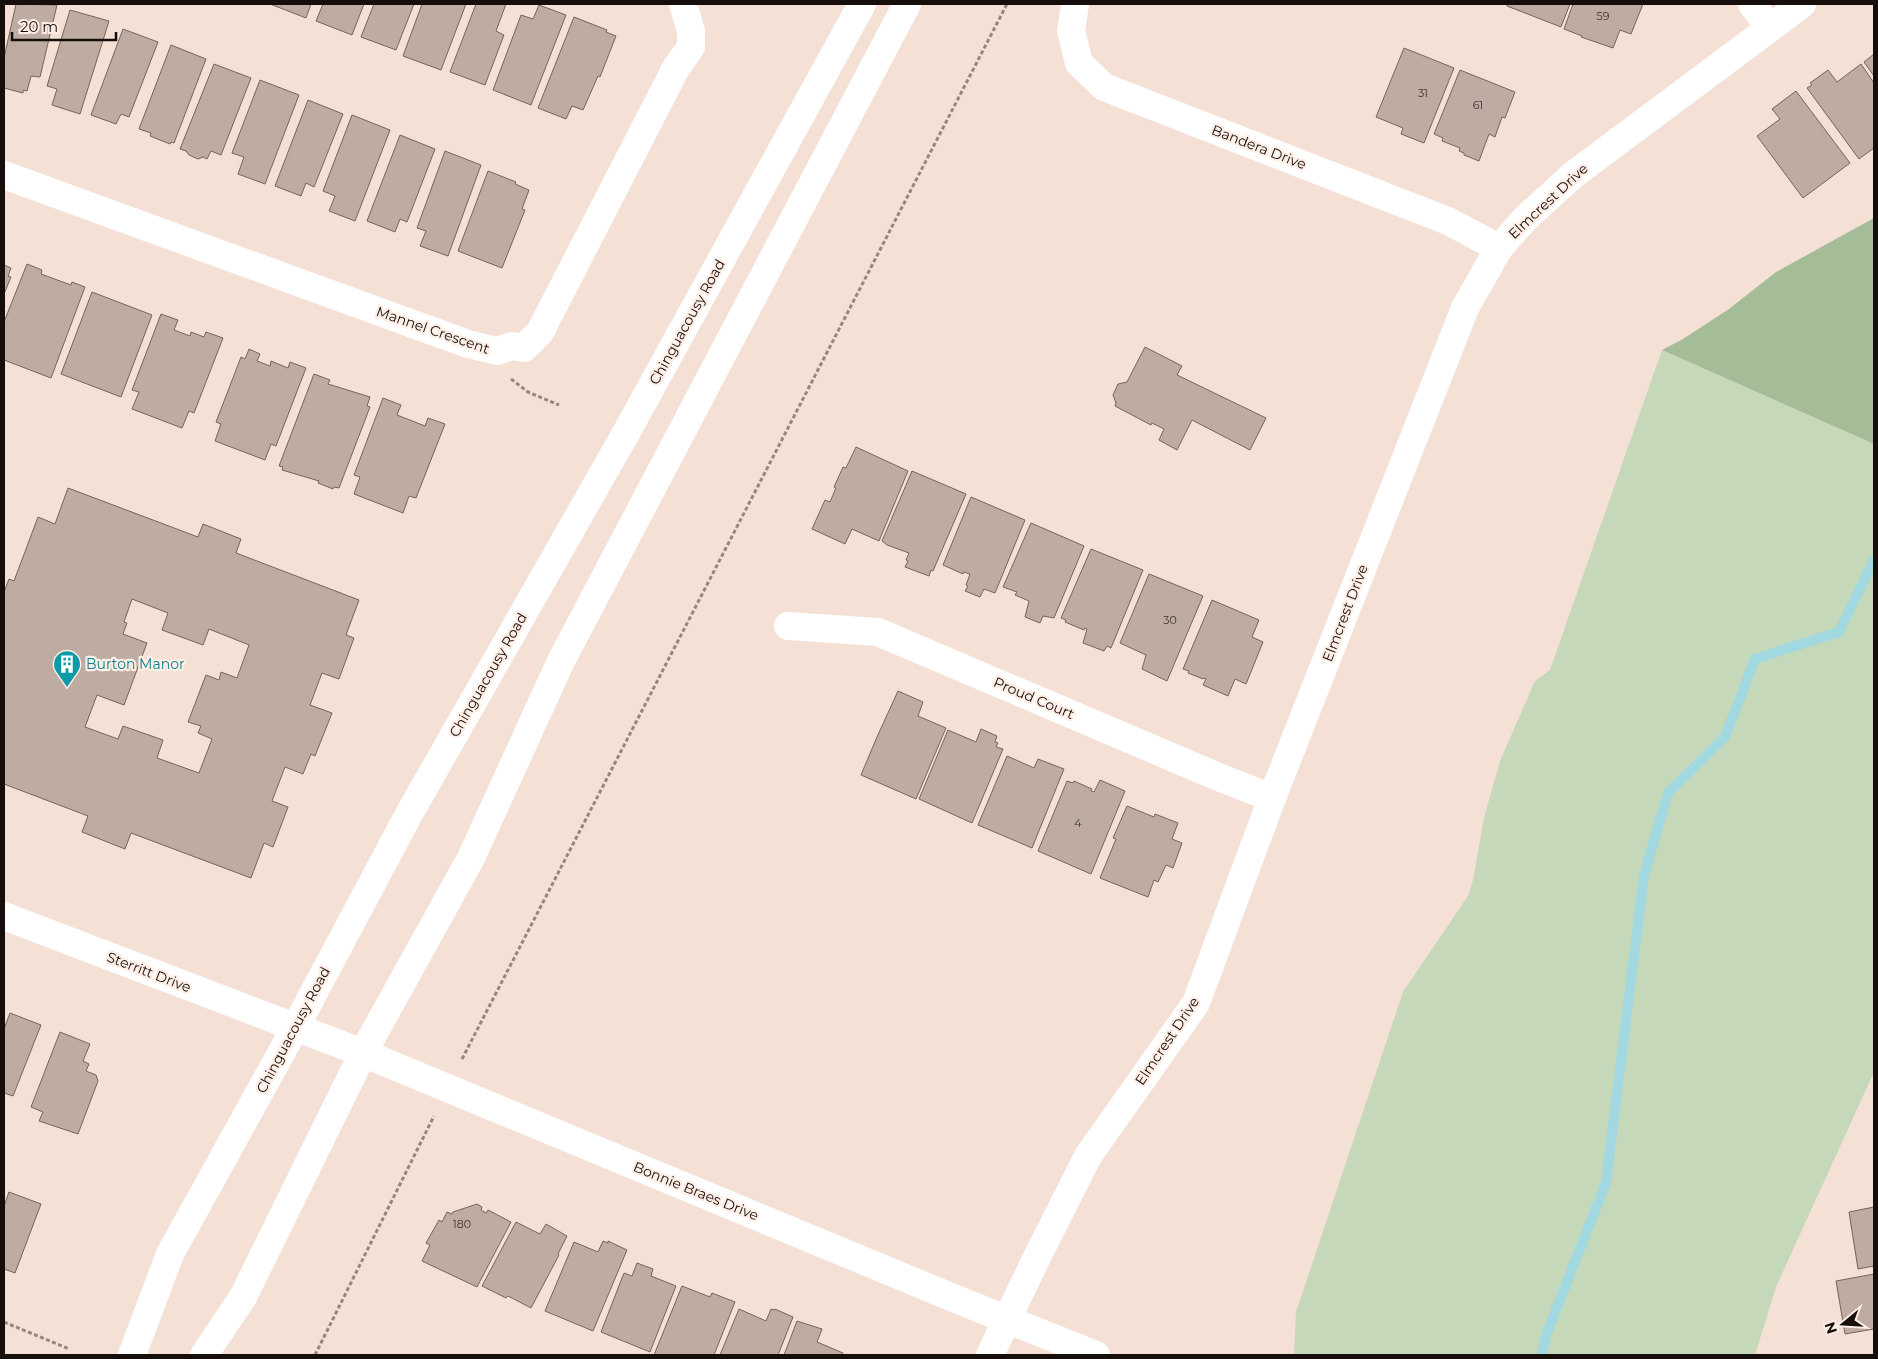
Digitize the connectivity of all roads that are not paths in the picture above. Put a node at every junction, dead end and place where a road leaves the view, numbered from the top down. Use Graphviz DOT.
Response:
graph roads {
  1 [pos="683,4"];
  2 [pos="862,4"];
  3 [pos="907,4"];
  4 [pos="1075,4"];
  5 [pos="1752,4"];
  6 [pos="1802,4"];
  7 [pos="1769,27"];
  8 [pos="4,175"];
  9 [pos="1499,248"];
  10 [pos="788,626"];
  11 [pos="1272,798"];
  12 [pos="4,916"];
  13 [pos="295,1028"];
  14 [pos="363,1054"];
  15 [pos="1007,1319"];
  16 [pos="132,1355"];
  17 [pos="204,1355"];
  18 [pos="990,1355"];
  19 [pos="1096,1355"];
  1 -- 8 [label="street, Mannel Crescent"];
  2 -- 13 [label="street, Chinguacousy Road"];
  3 -- 14 [label="street"];
  4 -- 9 [label="street, Bandera Drive"];
  5 -- 7 [label="street"];
  6 -- 7 [label="street, Elmcrest Drive"];
  7 -- 9 [label="street, Elmcrest Drive"];
  9 -- 11 [label="street, Elmcrest Drive"];
  10 -- 11 [label="street, Proud Court"];
  11 -- 15 [label="street, Elmcrest Drive"];
  12 -- 13 [label="street, Sterritt Drive"];
  13 -- 14 [label="street, Bonnie Braes Drive"];
  13 -- 16 [label="street, Chinguacousy Road"];
  14 -- 15 [label="street, Bonnie Braes Drive"];
  14 -- 17 [label="street"];
  15 -- 18 [label="street, Elmcrest Drive"];
  15 -- 19 [label="street, Bonnie Braes Drive"];
}
